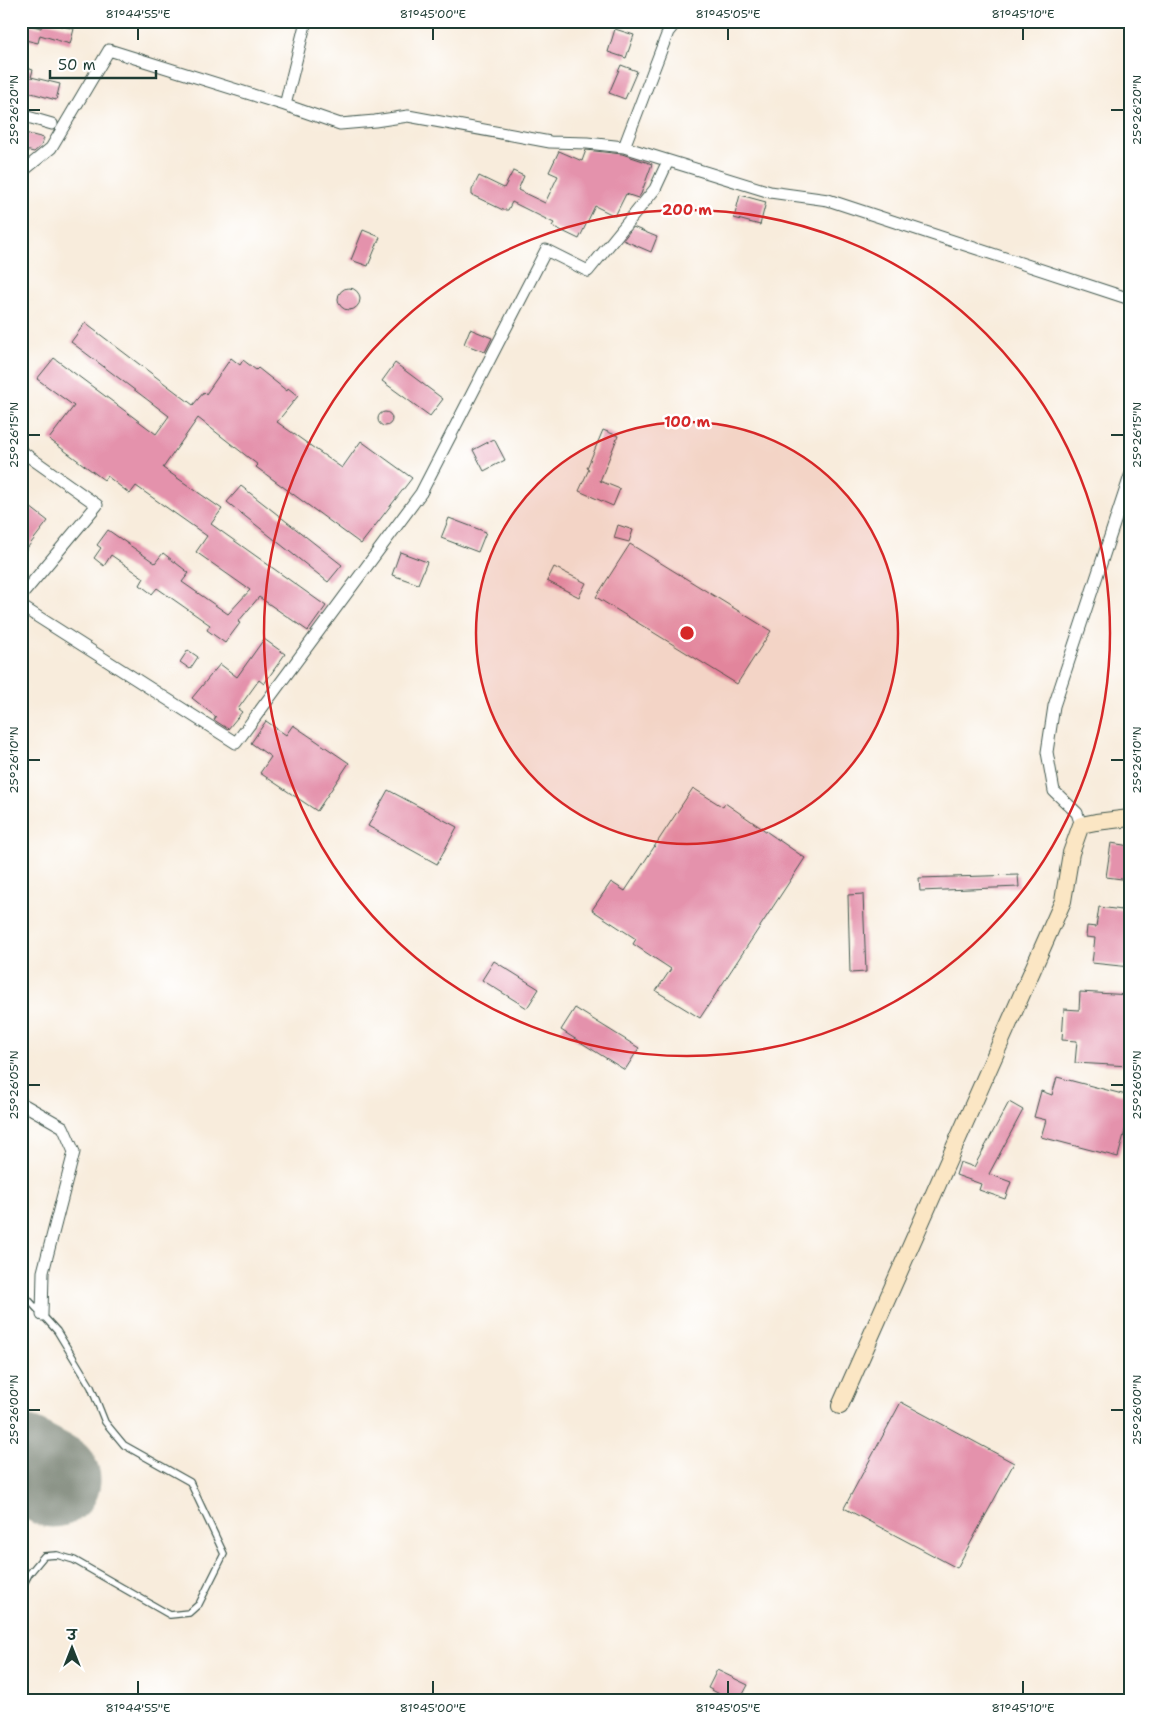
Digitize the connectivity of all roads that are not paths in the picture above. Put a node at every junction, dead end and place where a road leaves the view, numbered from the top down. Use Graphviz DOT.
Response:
graph roads {
  1 [pos="306,21"];
  2 [pos="678,21"];
  3 [pos="285,105"];
  4 [pos="21,115"];
  5 [pos="52,124"];
  6 [pos="624,147"];
  7 [pos="668,161"];
  8 [pos="21,170"];
  9 [pos="1130,299"];
  10 [pos="21,451"];
  11 [pos="1130,476"];
  12 [pos="21,596"];
  13 [pos="21,606"];
  14 [pos="1130,818"];
  15 [pos="1081,825"];
  16 [pos="21,1103"];
  17 [pos="21,1295"];
  18 [pos="42,1315"];
  19 [pos="840,1406"];
  20 [pos="21,1589"];
  1 -- 3 [label="street"];
  2 -- 6 [label="street"];
  3 -- 6 [label="street"];
  3 -- 8 [label="street"];
  4 -- 5 [label="street"];
  6 -- 7 [label="street"];
  7 -- 9 [label="street"];
  7 -- 13 [label="street"];
  10 -- 12 [label="street"];
  11 -- 15 [label="street"];
  14 -- 15 [label="street"];
  15 -- 19 [label="street"];
  16 -- 18 [label="street"];
  17 -- 18 [label="lane"];
  18 -- 20 [label="lane"];
}
